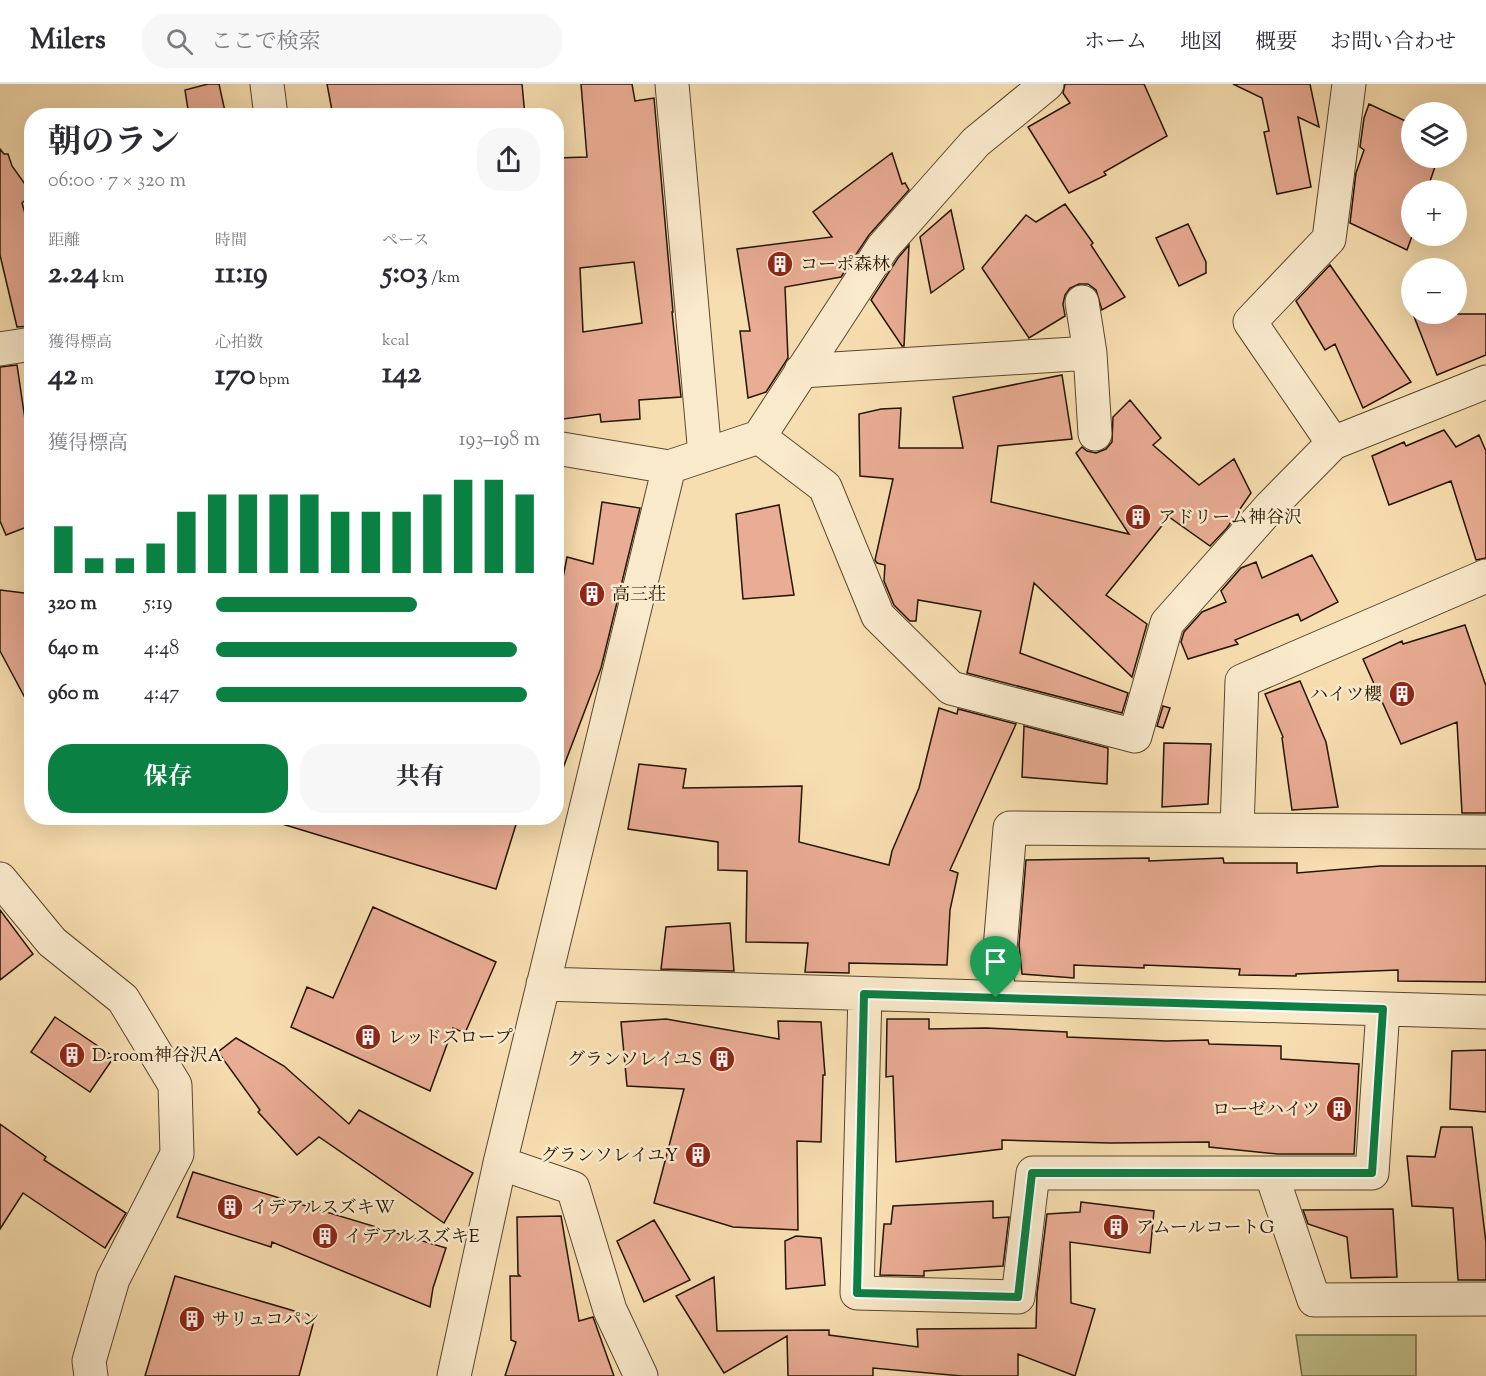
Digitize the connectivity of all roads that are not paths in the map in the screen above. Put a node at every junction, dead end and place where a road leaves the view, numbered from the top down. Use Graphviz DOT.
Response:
graph roads {
  1 [pos="267,84"];
  2 [pos="672,84"];
  3 [pos="1047,84"];
  4 [pos="1348,84"];
  5 [pos="270,108"];
  6 [pos="1082,302"];
  7 [pos="1090,352"];
  8 [pos="801,371"];
  9 [pos="1486,382"];
  10 [pos="1095,434"];
  11 [pos="759,437"];
  12 [pos="1333,443"];
  13 [pos="564,449"];
  14 [pos="705,455"];
  15 [pos="669,467"];
  16 [pos="1486,576"];
  17 [pos="1237,830"];
  18 [pos="1486,832"];
  19 [pos="0,879"];
  20 [pos="543,984"];
  21 [pos="864,994"];
  22 [pos="996,998"];
  23 [pos="1383,1009"];
  24 [pos="1486,1012"];
  25 [pos="500,1163"];
  26 [pos="1271,1173"];
  27 [pos="1486,1299"];
  28 [pos="91,1376"];
  29 [pos="454,1376"];
  30 [pos="641,1376"];
  1 -- 5 [label="street"];
  2 -- 14 [label="street"];
  3 -- 8 [label="street"];
  4 -- 12 [label="street"];
  6 -- 7 [label="street"];
  7 -- 8 [label="street"];
  7 -- 10 [label="street"];
  8 -- 11 [label="street"];
  9 -- 12 [label="street"];
  11 -- 12 [label="street"];
  11 -- 14 [label="street"];
  13 -- 15 [label="street"];
  14 -- 15 [label="street"];
  15 -- 20 [label="street"];
  16 -- 17 [label="street"];
  17 -- 18 [label="street"];
  17 -- 22 [label="street"];
  19 -- 28 [label="street"];
  20 -- 21 [label="street"];
  20 -- 25 [label="street"];
  21 -- 22 [label="street"];
  21 -- 26 [label="street"];
  22 -- 23 [label="street"];
  23 -- 24 [label="street"];
  23 -- 26 [label="street"];
  25 -- 29 [label="street"];
  25 -- 30 [label="street"];
  26 -- 27 [label="street"];
}
